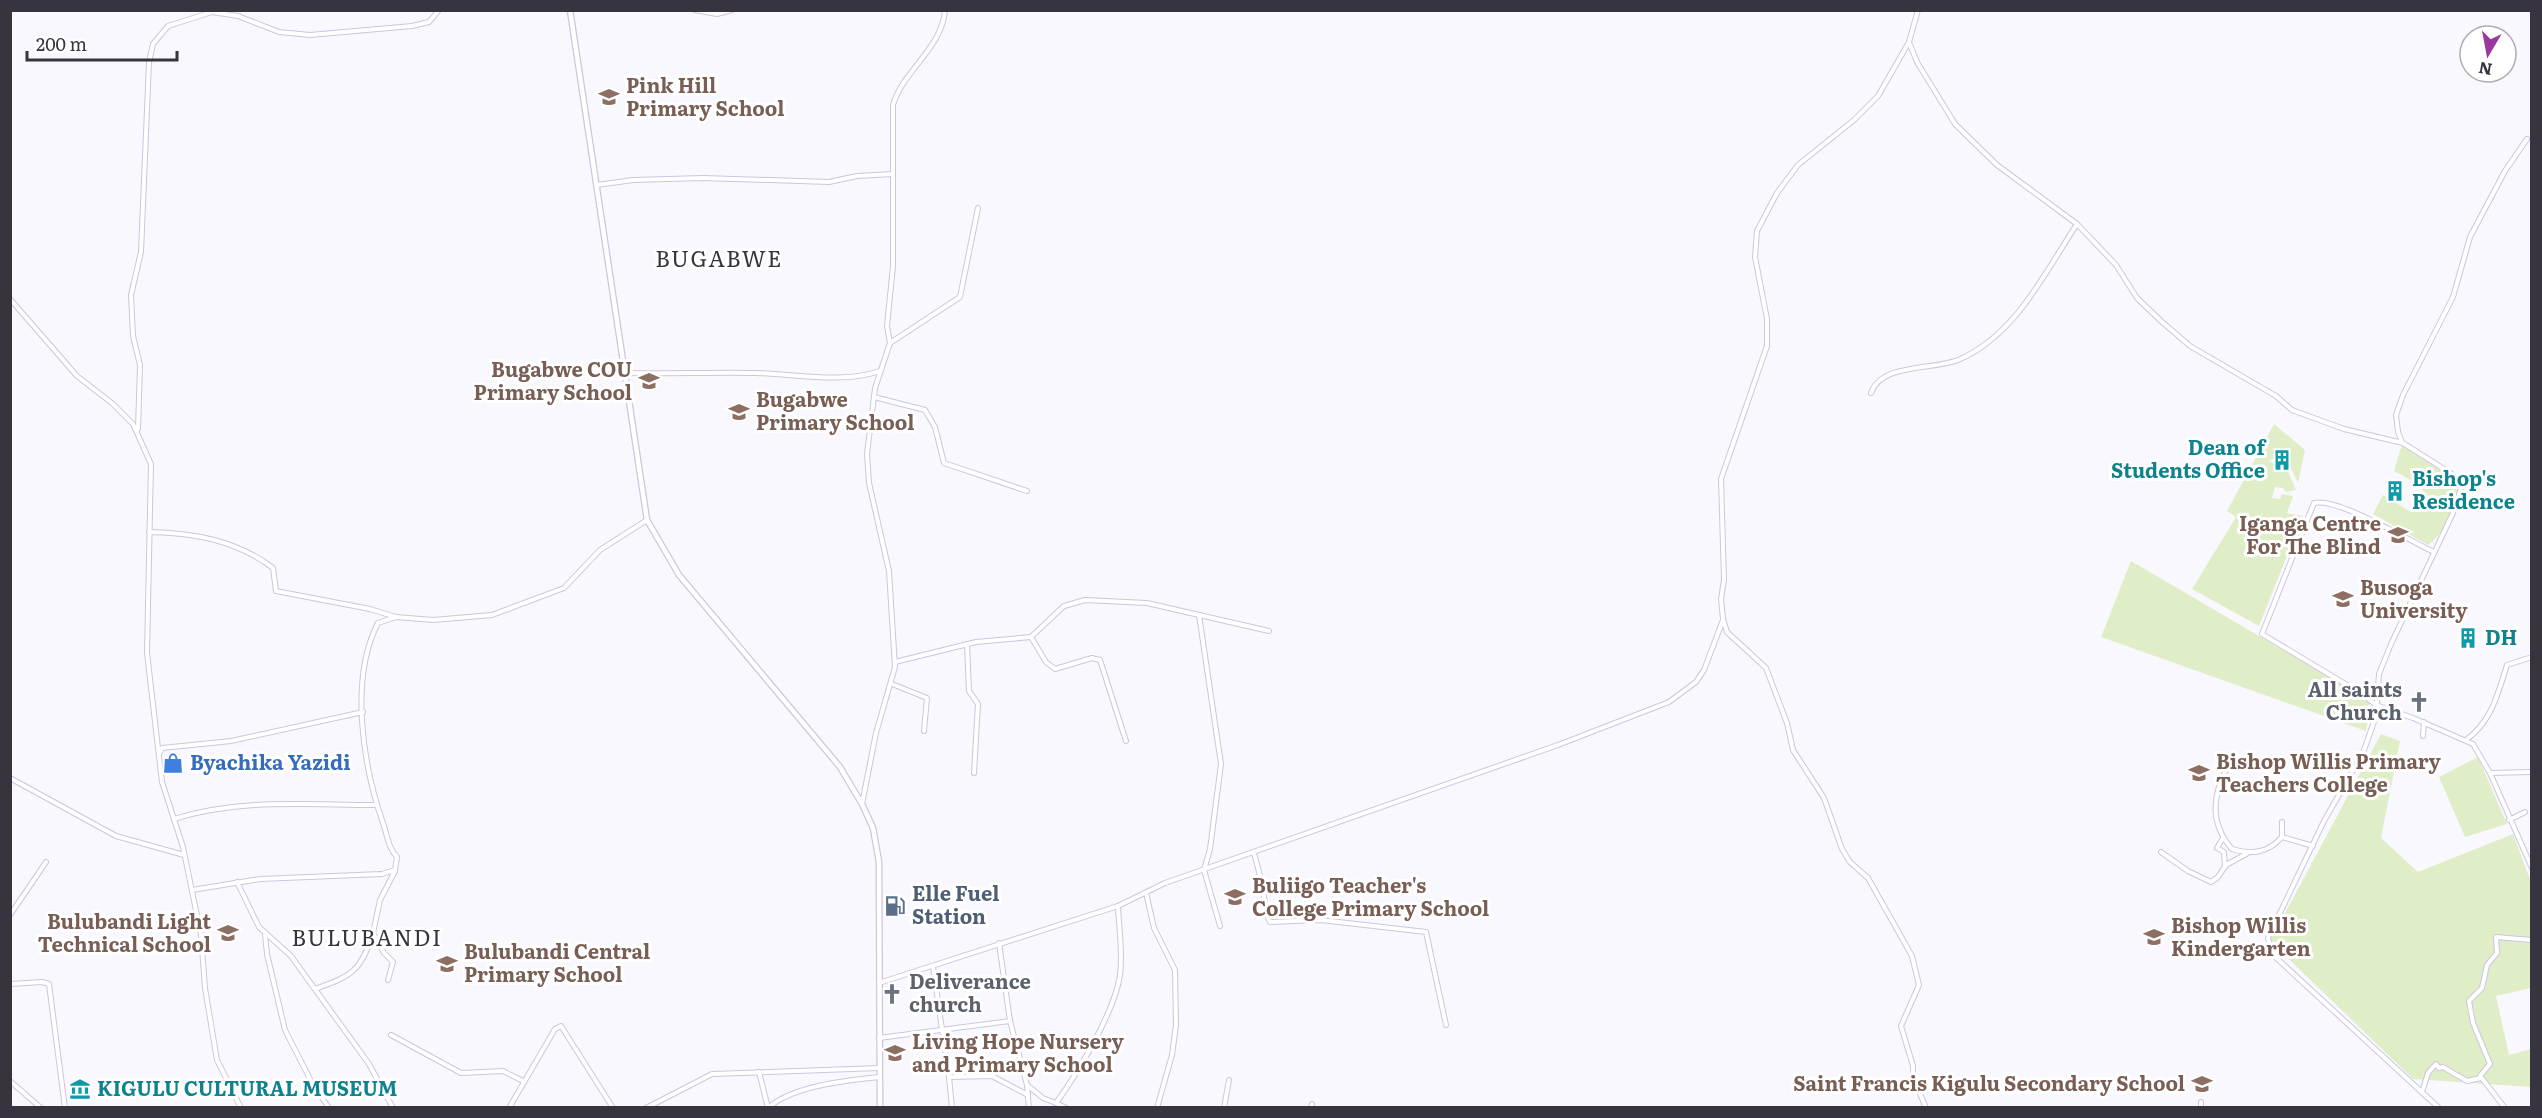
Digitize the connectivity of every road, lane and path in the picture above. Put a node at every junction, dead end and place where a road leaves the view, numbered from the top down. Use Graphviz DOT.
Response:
graph roads {
  1 [pos="439,10"];
  2 [pos="570,10"];
  3 [pos="695,10"];
  4 [pos="732,10"];
  5 [pos="945,10"];
  6 [pos="1918,10"];
  7 [pos="1909,42"];
  8 [pos="2527,139"];
  9 [pos="892,174"];
  10 [pos="597,185"];
  11 [pos="978,208"];
  12 [pos="2077,224"];
  13 [pos="10,299"];
  14 [pos="890,343"];
  15 [pos="881,371"];
  16 [pos="627,374"];
  17 [pos="1871,393"];
  18 [pos="874,397"];
  19 [pos="138,429"];
  20 [pos="2403,443"];
  21 [pos="1027,491"];
  22 [pos="647,520"];
  23 [pos="149,532"];
  24 [pos="2434,552"];
  25 [pos="1199,615"];
  26 [pos="396,617"];
  27 [pos="1723,619"];
  28 [pos="1269,631"];
  29 [pos="1031,637"];
  30 [pos="968,644"];
  31 [pos="2532,657"];
  32 [pos="895,662"];
  33 [pos="892,684"];
  34 [pos="2376,705"];
  35 [pos="363,712"];
  36 [pos="2424,722"];
  37 [pos="924,730"];
  38 [pos="2423,736"];
  39 [pos="2466,740"];
  40 [pos="1125,741"];
  41 [pos="159,755"];
  42 [pos="2227,768"];
  43 [pos="2532,771"];
  44 [pos="974,773"];
  45 [pos="2490,773"];
  46 [pos="10,778"];
  47 [pos="862,804"];
  48 [pos="376,805"];
  49 [pos="2525,812"];
  50 [pos="174,819"];
  51 [pos="2509,820"];
  52 [pos="2282,822"];
  53 [pos="2223,837"];
  54 [pos="2282,837"];
  55 [pos="2313,846"];
  56 [pos="2161,852"];
  57 [pos="1254,853"];
  58 [pos="2248,853"];
  59 [pos="184,855"];
  60 [pos="46,862"];
  61 [pos="2530,862"];
  62 [pos="2225,867"];
  63 [pos="2532,868"];
  64 [pos="395,870"];
  65 [pos="1204,870"];
  66 [pos="237,882"];
  67 [pos="192,890"];
  68 [pos="1146,892"];
  69 [pos="1118,906"];
  70 [pos="10,915"];
  71 [pos="1220,926"];
  72 [pos="265,933"];
  73 [pos="373,933"];
  74 [pos="2532,940"];
  75 [pos="999,943"];
  76 [pos="933,967"];
  77 [pos="388,980"];
  78 [pos="879,983"];
  79 [pos="10,984"];
  80 [pos="315,989"];
  81 [pos="1010,1021"];
  82 [pos="1446,1025"];
  83 [pos="943,1028"];
  84 [pos="392,1035"];
  85 [pos="878,1038"];
  86 [pos="879,1068"];
  87 [pos="759,1072"];
  88 [pos="879,1077"];
  89 [pos="950,1077"];
  90 [pos="2481,1078"];
  91 [pos="1229,1080"];
  92 [pos="10,1081"];
  93 [pos="523,1081"];
  94 [pos="1027,1085"];
  95 [pos="2422,1092"];
  96 [pos="1028,1095"];
  97 [pos="1056,1103"];
  98 [pos="40,1107"];
  99 [pos="65,1107"];
  100 [pos="241,1107"];
  101 [pos="329,1107"];
  102 [pos="393,1107"];
  103 [pos="509,1107"];
  104 [pos="613,1107"];
  105 [pos="646,1107"];
  106 [pos="768,1107"];
  107 [pos="880,1107"];
  108 [pos="952,1107"];
  109 [pos="1029,1107"];
  110 [pos="1066,1107"];
  111 [pos="1157,1107"];
  112 [pos="1224,1107"];
  113 [pos="1926,1107"];
  114 [pos="2439,1107"];
  115 [pos="2505,1107"];
  1 -- 19 [label="street"];
  2 -- 10 [label="street"];
  3 -- 4 [label="street"];
  5 -- 9 [label="street"];
  6 -- 7 [label="street"];
  7 -- 12 [label="street"];
  7 -- 27 [label="street"];
  8 -- 20 [label="street"];
  9 -- 10 [label="street"];
  9 -- 14 [label="street"];
  10 -- 16 [label="street"];
  11 -- 14 [label="street"];
  12 -- 17 [label="street"];
  12 -- 20 [label="street"];
  13 -- 19 [label="street"];
  14 -- 15 [label="street"];
  15 -- 16 [label="street"];
  15 -- 18 [label="street"];
  16 -- 22 [label="street"];
  18 -- 21 [label="street"];
  18 -- 32 [label="street"];
  19 -- 23 [label="street"];
  20 -- 24 [label="street"];
  22 -- 26 [label="street"];
  22 -- 47 [label="street"];
  23 -- 26 [label="street"];
  23 -- 41 [label="street"];
  24 -- 34 [label="street"];
  24 -- 34 [label="street"];
  25 -- 28 [label="street"];
  25 -- 29 [label="street"];
  25 -- 65 [label="street"];
  26 -- 35 [label="street"];
  27 -- 57 [label="street"];
  27 -- 113 [label="street"];
  29 -- 30 [label="street"];
  29 -- 40 [label="street"];
  30 -- 32 [label="street"];
  30 -- 44 [label="street"];
  31 -- 39 [label="street"];
  32 -- 33 [label="street"];
  33 -- 37 [label="street"];
  33 -- 47 [label="street"];
  34 -- 36 [label="street"];
  34 -- 55 [label="street"];
  35 -- 41 [label="street"];
  35 -- 48 [label="street"];
  36 -- 38 [label="street"];
  36 -- 39 [label="street"];
  39 -- 45 [label="street"];
  41 -- 50 [label="street"];
  42 -- 53 [label="street"];
  43 -- 45 [label="street"];
  45 -- 51 [label="street"];
  46 -- 59 [label="street"];
  47 -- 78 [label="street"];
  48 -- 50 [label="street"];
  48 -- 64 [label="street"];
  49 -- 51 [label="street"];
  50 -- 59 [label="street"];
  51 -- 61 [label="street"];
  52 -- 54 [label="street"];
  53 -- 58 [label="street"];
  53 -- 62 [label="street"];
  54 -- 55 [label="street"];
  54 -- 58 [label="street"];
  55 -- 95 [label="street"];
  56 -- 62 [label="street"];
  57 -- 65 [label="street"];
  57 -- 82 [label="street"];
  58 -- 62 [label="street"];
  59 -- 67 [label="street"];
  60 -- 70 [label="street"];
  61 -- 63 [label="street"];
  64 -- 66 [label="street"];
  64 -- 73 [label="street"];
  65 -- 68 [label="street"];
  65 -- 71 [label="street"];
  66 -- 67 [label="street"];
  66 -- 72 [label="street"];
  67 -- 100 [label="street"];
  68 -- 69 [label="street"];
  68 -- 111 [label="street"];
  69 -- 75 [label="street"];
  69 -- 97 [label="street"];
  72 -- 80 [label="street"];
  72 -- 101 [label="street"];
  73 -- 77 [label="street"];
  73 -- 80 [label="street"];
  74 -- 90 [label="street"];
  75 -- 76 [label="street"];
  75 -- 81 [label="street"];
  76 -- 78 [label="street"];
  76 -- 83 [label="street"];
  78 -- 85 [label="street"];
  79 -- 99 [label="street"];
  80 -- 102 [label="street"];
  81 -- 83 [label="street"];
  81 -- 94 [label="street"];
  83 -- 85 [label="street"];
  83 -- 89 [label="street"];
  84 -- 93 [label="street"];
  85 -- 86 [label="street"];
  86 -- 87 [label="street"];
  86 -- 88 [label="street"];
  87 -- 105 [label="street"];
  87 -- 106 [label="street"];
  88 -- 106 [label="street"];
  88 -- 107 [label="street"];
  89 -- 96 [label="street"];
  89 -- 108 [label="street"];
  90 -- 95 [label="street"];
  90 -- 115 [label="street"];
  91 -- 112 [label="street"];
  92 -- 98 [label="street"];
  93 -- 103 [label="street"];
  93 -- 104 [label="street"];
  94 -- 96 [label="street"];
  94 -- 97 [label="street"];
  95 -- 114 [label="street"];
  96 -- 109 [label="street"];
  97 -- 110 [label="street"];
}
